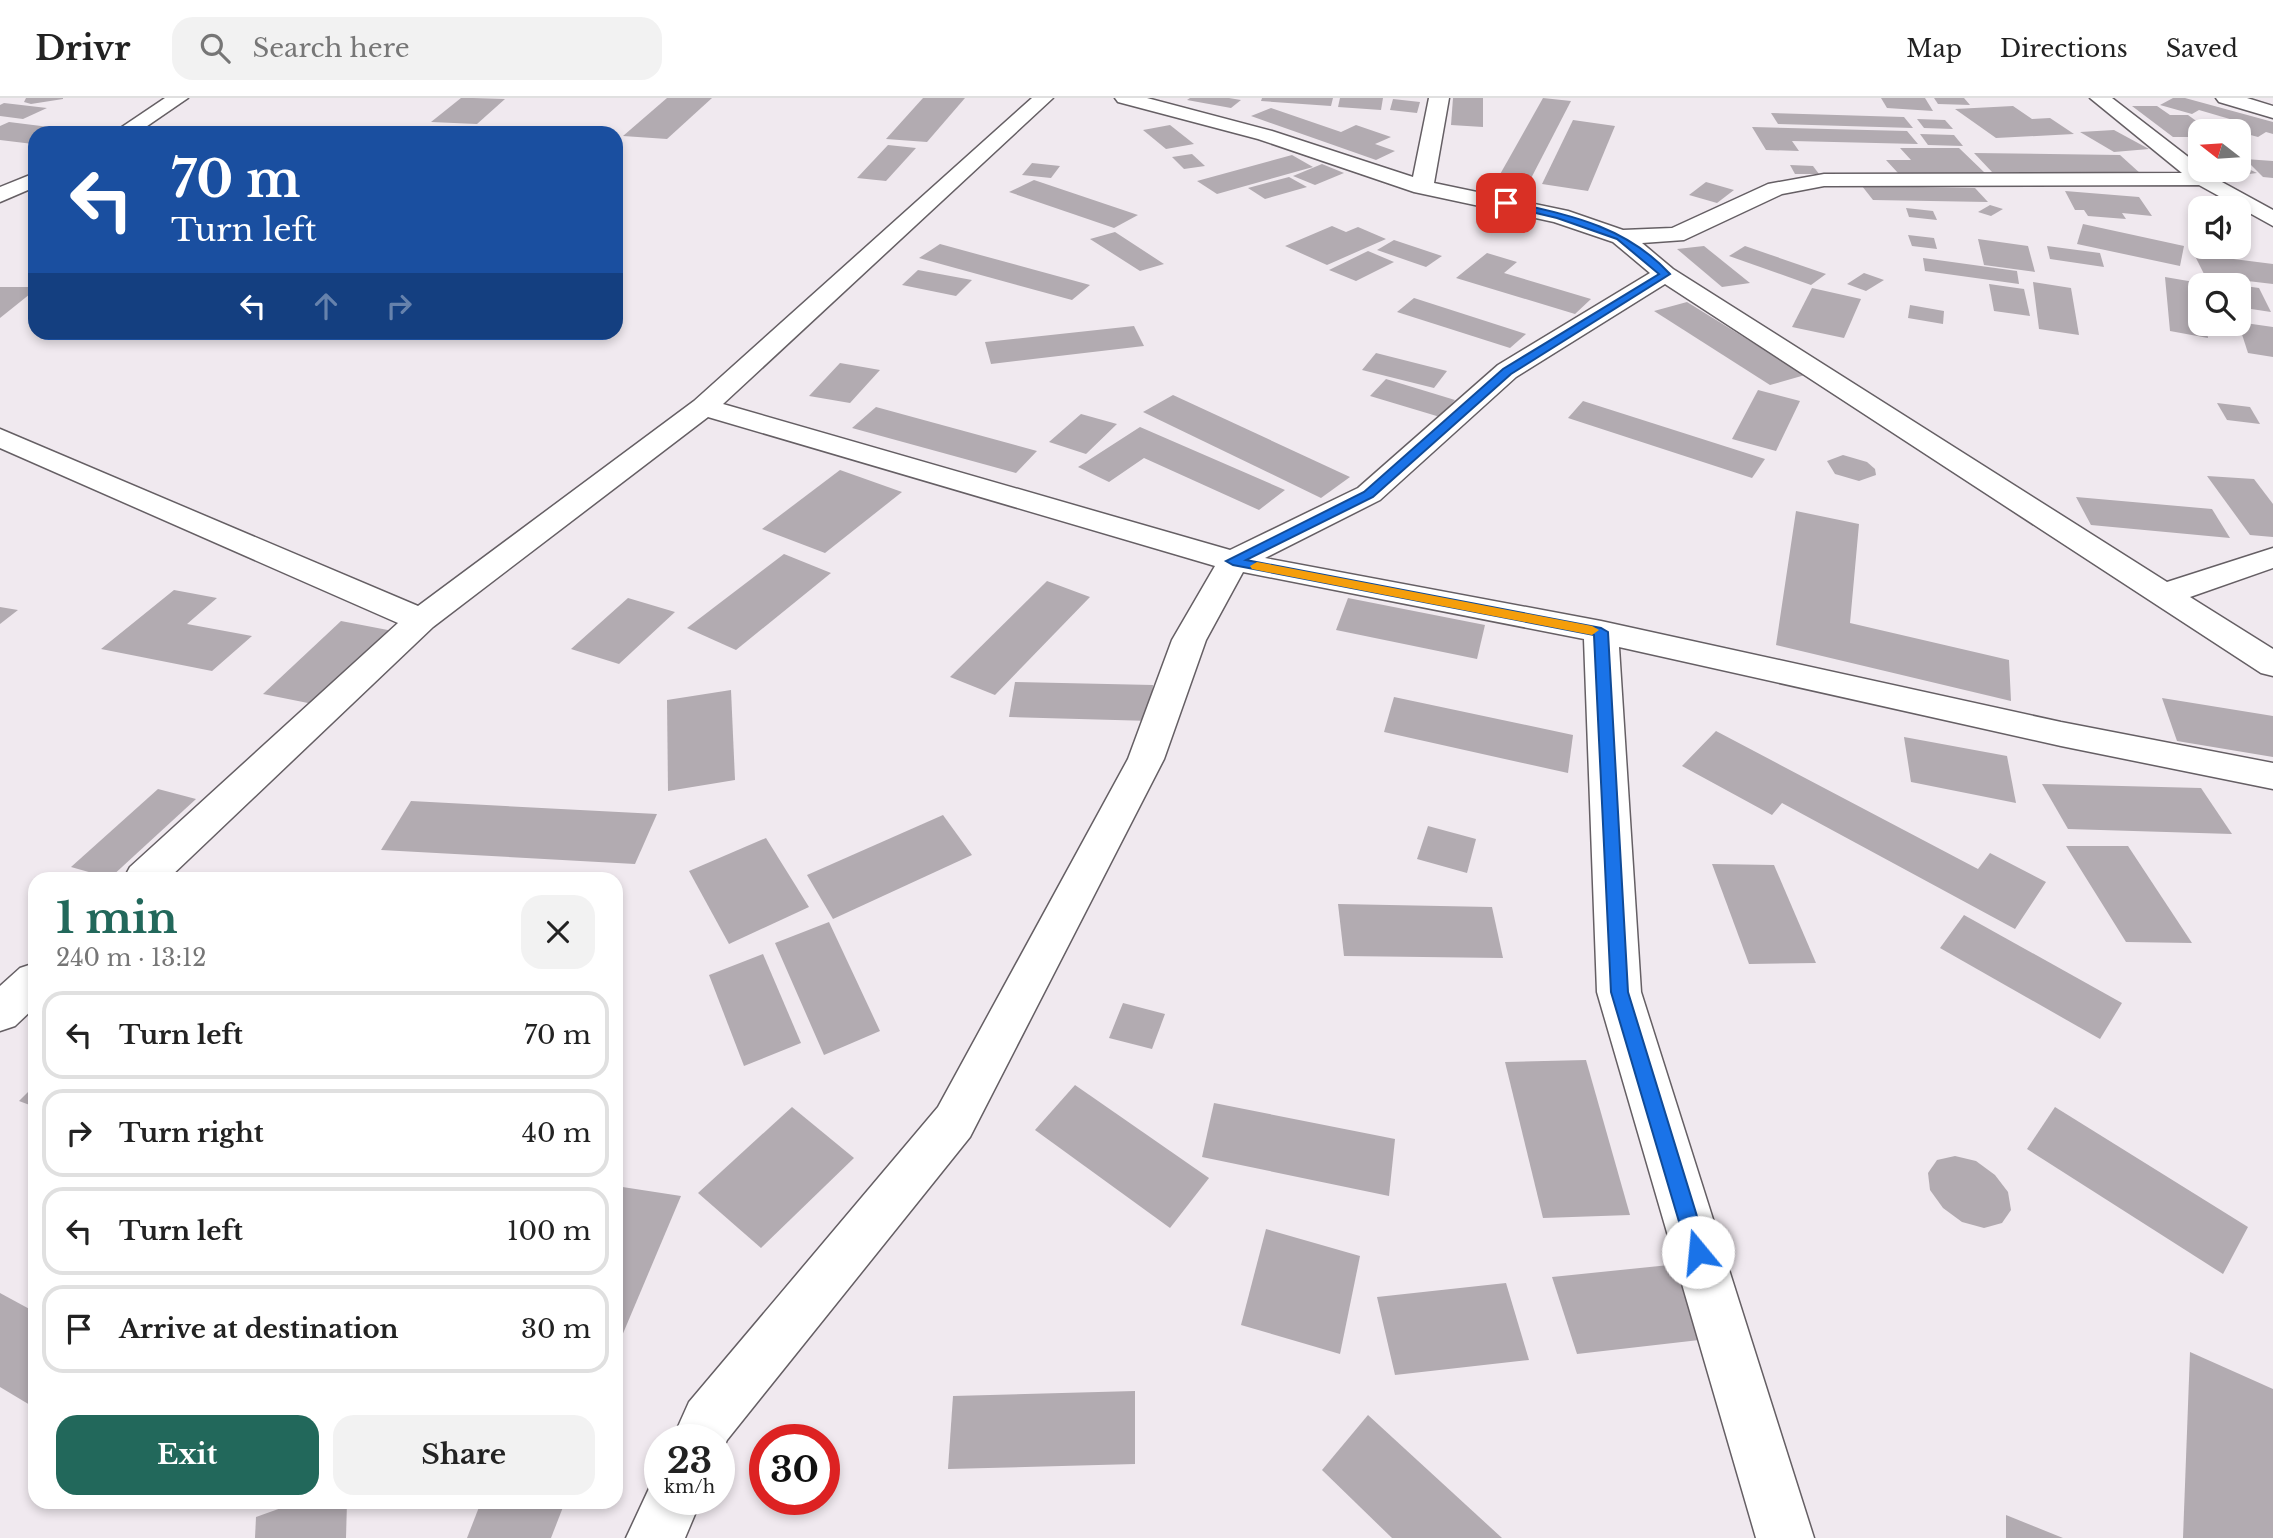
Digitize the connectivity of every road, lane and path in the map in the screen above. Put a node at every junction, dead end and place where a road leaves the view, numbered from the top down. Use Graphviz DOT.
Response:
graph roads {
  1 [pos="178,98"];
  2 [pos="1043,98"];
  3 [pos="1125,98"];
  4 [pos="1439,98"];
  5 [pos="2100,98"];
  6 [pos="2226,98"];
  7 [pos="2273,112"];
  8 [pos="134,126"];
  9 [pos="2188,167"];
  10 [pos="2188,179"];
  11 [pos="28,182"];
  12 [pos="2208,182"];
  13 [pos="1422,187"];
  14 [pos="0,195"];
  15 [pos="2273,219"];
  16 [pos="1620,237"];
  17 [pos="1665,274"];
  18 [pos="704,407"];
  19 [pos="0,438"];
  20 [pos="2273,557"];
  21 [pos="1233,561"];
  22 [pos="2165,594"];
  23 [pos="421,620"];
  24 [pos="1601,632"];
  25 [pos="2273,666"];
  26 [pos="2273,776"];
  27 [pos="150,872"];
  28 [pos="28,987"];
  29 [pos="0,1013"];
  30 [pos="707,1424"];
  31 [pos="666,1515"];
  32 [pos="655,1538"];
  33 [pos="1785,1538"];
  1 -- 8 [label="street"];
  2 -- 18 [label="street"];
  3 -- 13 [label="street"];
  4 -- 13 [label="street"];
  5 -- 9 [label="street"];
  6 -- 7 [label="street"];
  10 -- 16 [label="street"];
  11 -- 14 [label="street"];
  12 -- 15 [label="street"];
  13 -- 16 [label="street"];
  16 -- 17 [label="street"];
  17 -- 21 [label="street"];
  17 -- 22 [label="street"];
  18 -- 21 [label="street"];
  18 -- 23 [label="street"];
  19 -- 23 [label="street"];
  20 -- 22 [label="street"];
  21 -- 24 [label="street"];
  21 -- 30 [label="street"];
  22 -- 25 [label="street"];
  23 -- 27 [label="street"];
  24 -- 26 [label="street"];
  24 -- 33 [label="street"];
  28 -- 29 [label="street"];
  31 -- 32 [label="street"];
}
